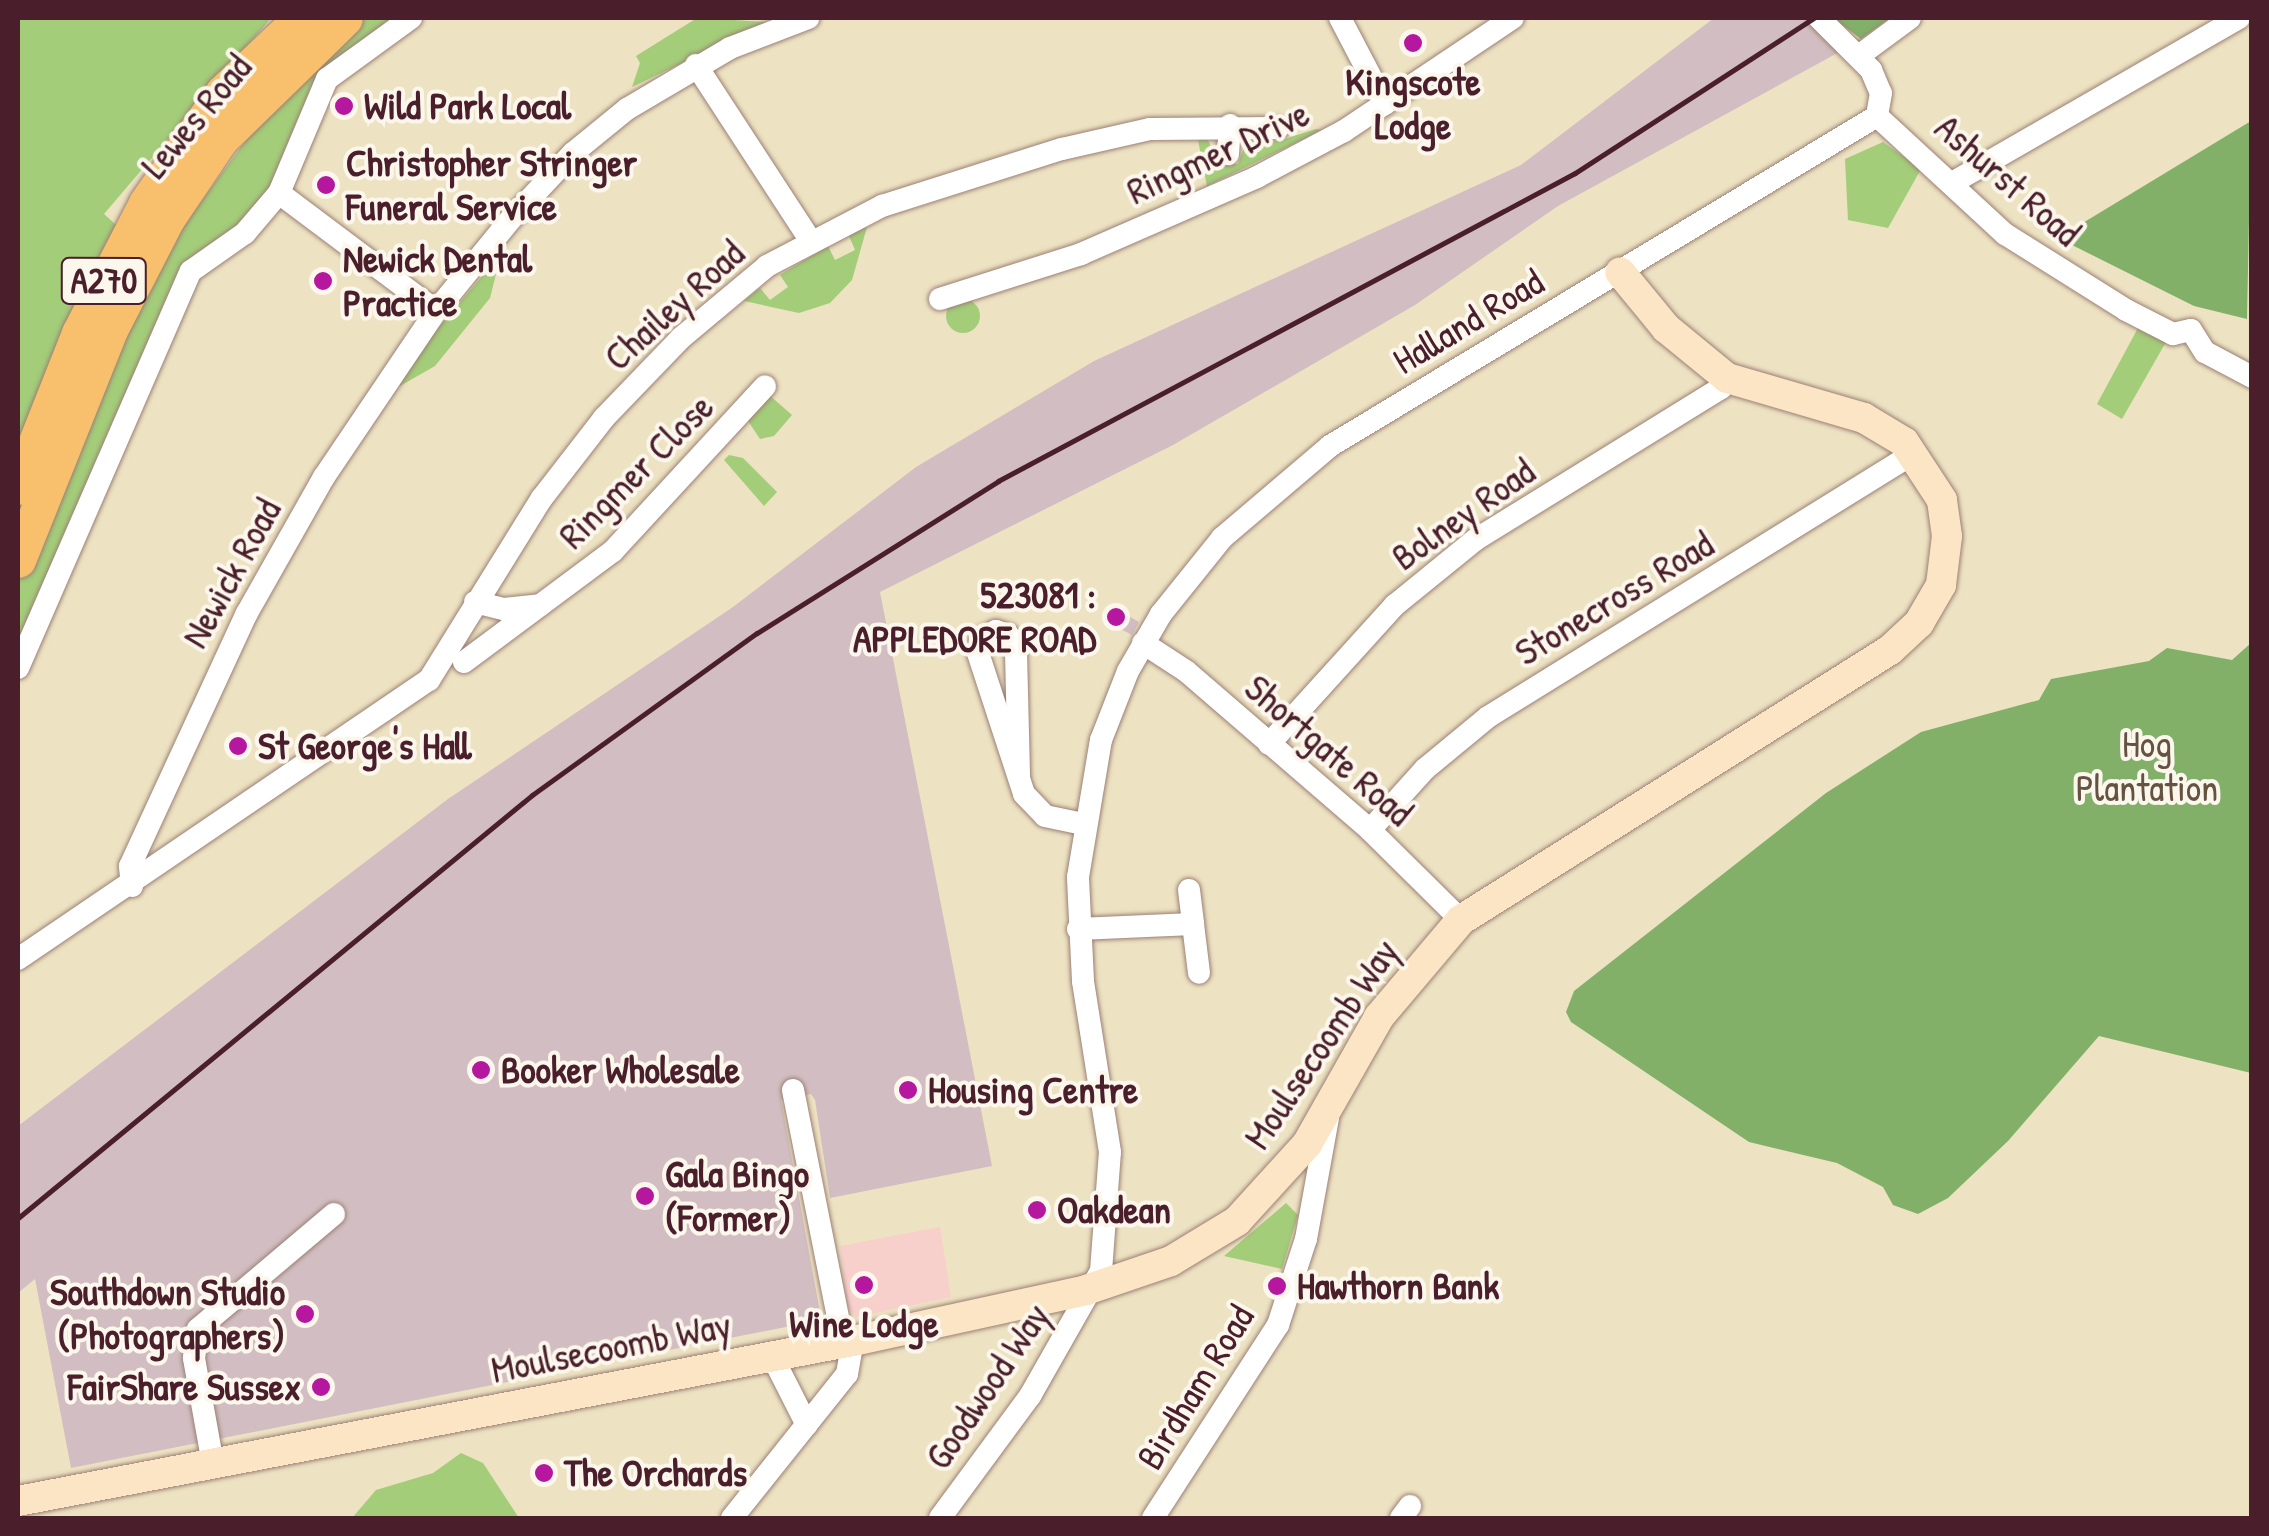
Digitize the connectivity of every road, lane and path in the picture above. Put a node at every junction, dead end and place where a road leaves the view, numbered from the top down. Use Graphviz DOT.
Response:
graph roads {
  1 [pos="301,18"];
  2 [pos="345,18"];
  3 [pos="410,18"];
  4 [pos="808,18"];
  5 [pos="1340,18"];
  6 [pos="1819,18"];
  7 [pos="1910,18"];
  8 [pos="2238,18"];
  9 [pos="1506,20"];
  10 [pos="1860,55"];
  11 [pos="696,66"];
  12 [pos="1385,104"];
  13 [pos="1878,116"];
  14 [pos="1230,125"];
  15 [pos="1278,128"];
  16 [pos="1228,154"];
  17 [pos="1952,183"];
  18 [pos="279,193"];
  19 [pos="810,240"];
  20 [pos="1620,272"];
  21 [pos="940,299"];
  22 [pos="436,311"];
  23 [pos="2252,377"];
  24 [pos="1727,378"];
  25 [pos="765,386"];
  26 [pos="1914,453"];
  27 [pos="18,487"];
  28 [pos="18,560"];
  29 [pos="552,600"];
  30 [pos="475,602"];
  31 [pos="1143,643"];
  32 [pos="464,662"];
  33 [pos="18,668"];
  34 [pos="1269,744"];
  35 [pos="1019,775"];
  36 [pos="1084,824"];
  37 [pos="1370,830"];
  38 [pos="132,886"];
  39 [pos="1189,890"];
  40 [pos="1460,920"];
  41 [pos="1193,924"];
  42 [pos="1078,928"];
  43 [pos="18,960"];
  44 [pos="1199,973"];
  45 [pos="793,1090"];
  46 [pos="1328,1114"];
  47 [pos="334,1214"];
  48 [pos="1086,1290"];
  49 [pos="848,1342"];
  50 [pos="772,1356"];
  51 [pos="806,1426"];
  52 [pos="213,1464"];
  53 [pos="18,1501"];
  54 [pos="50,1506"];
  55 [pos="732,1518"];
  56 [pos="940,1518"];
  57 [pos="1152,1518"];
  1 -- 27 [label="main road, Lewes Road / A270"];
  2 -- 28 [label="main road, Lewes Road / A270"];
  3 -- 18 [label="street"];
  4 -- 11 [label="street, Newick Road"];
  5 -- 12 [label="street"];
  6 -- 10 [label="street, Ashurst Road"];
  7 -- 10 [label="street"];
  8 -- 17 [label="street"];
  9 -- 12 [label="street, Ringmer Drive"];
  10 -- 13 [label="street, Ashurst Road"];
  11 -- 19 [label="street"];
  11 -- 22 [label="street, Newick Road"];
  12 -- 21 [label="street, Ringmer Drive"];
  13 -- 17 [label="street, Ashurst Road"];
  13 -- 20 [label="street, Halland Road"];
  14 -- 15 [label="street, Chailey Road"];
  14 -- 16 [label="street"];
  14 -- 19 [label="street, Chailey Road"];
  17 -- 23 [label="street, Ashurst Road"];
  18 -- 22 [label="street"];
  18 -- 33 [label="street"];
  19 -- 30 [label="street, Chailey Road"];
  20 -- 24 [label="street, Moulsecoomb Way"];
  20 -- 31 [label="street, Halland Road"];
  22 -- 38 [label="street, Newick Road"];
  24 -- 26 [label="street, Moulsecoomb Way"];
  24 -- 34 [label="street, Bolney Road"];
  25 -- 29 [label="street, Ringmer Close"];
  26 -- 37 [label="street, Stonecross Road"];
  26 -- 40 [label="street, Moulsecoomb Way"];
  29 -- 30 [label="street, Ringmer Close"];
  29 -- 32 [label="street, Ringmer Close"];
  30 -- 38 [label="street, Chailey Road"];
  31 -- 34 [label="street, Shortgate Road"];
  31 -- 36 [label="street, Halland Road"];
  34 -- 37 [label="street, Shortgate Road"];
  35 -- 35 [label="street"];
  35 -- 36 [label="street"];
  36 -- 42 [label="street, Halland Road"];
  37 -- 40 [label="street, Shortgate Road"];
  38 -- 43 [label="street, Chailey Road"];
  39 -- 41 [label="street"];
  40 -- 46 [label="street, Moulsecoomb Way"];
  41 -- 42 [label="street"];
  41 -- 44 [label="street"];
  42 -- 48 [label="street, Goodwood Way"];
  45 -- 49 [label="street"];
  46 -- 48 [label="street, Moulsecoomb Way"];
  46 -- 57 [label="street, Birdham Road"];
  47 -- 52 [label="street"];
  48 -- 49 [label="street, Moulsecoomb Way"];
  48 -- 56 [label="street, Goodwood Way"];
  49 -- 50 [label="street, Moulsecoomb Way"];
  49 -- 51 [label="street"];
  50 -- 51 [label="street"];
  50 -- 52 [label="street, Moulsecoomb Way"];
  51 -- 55 [label="street"];
  52 -- 54 [label="street, Moulsecoomb Way"];
  53 -- 54 [label="street, Moulsecoomb Way"];
}
